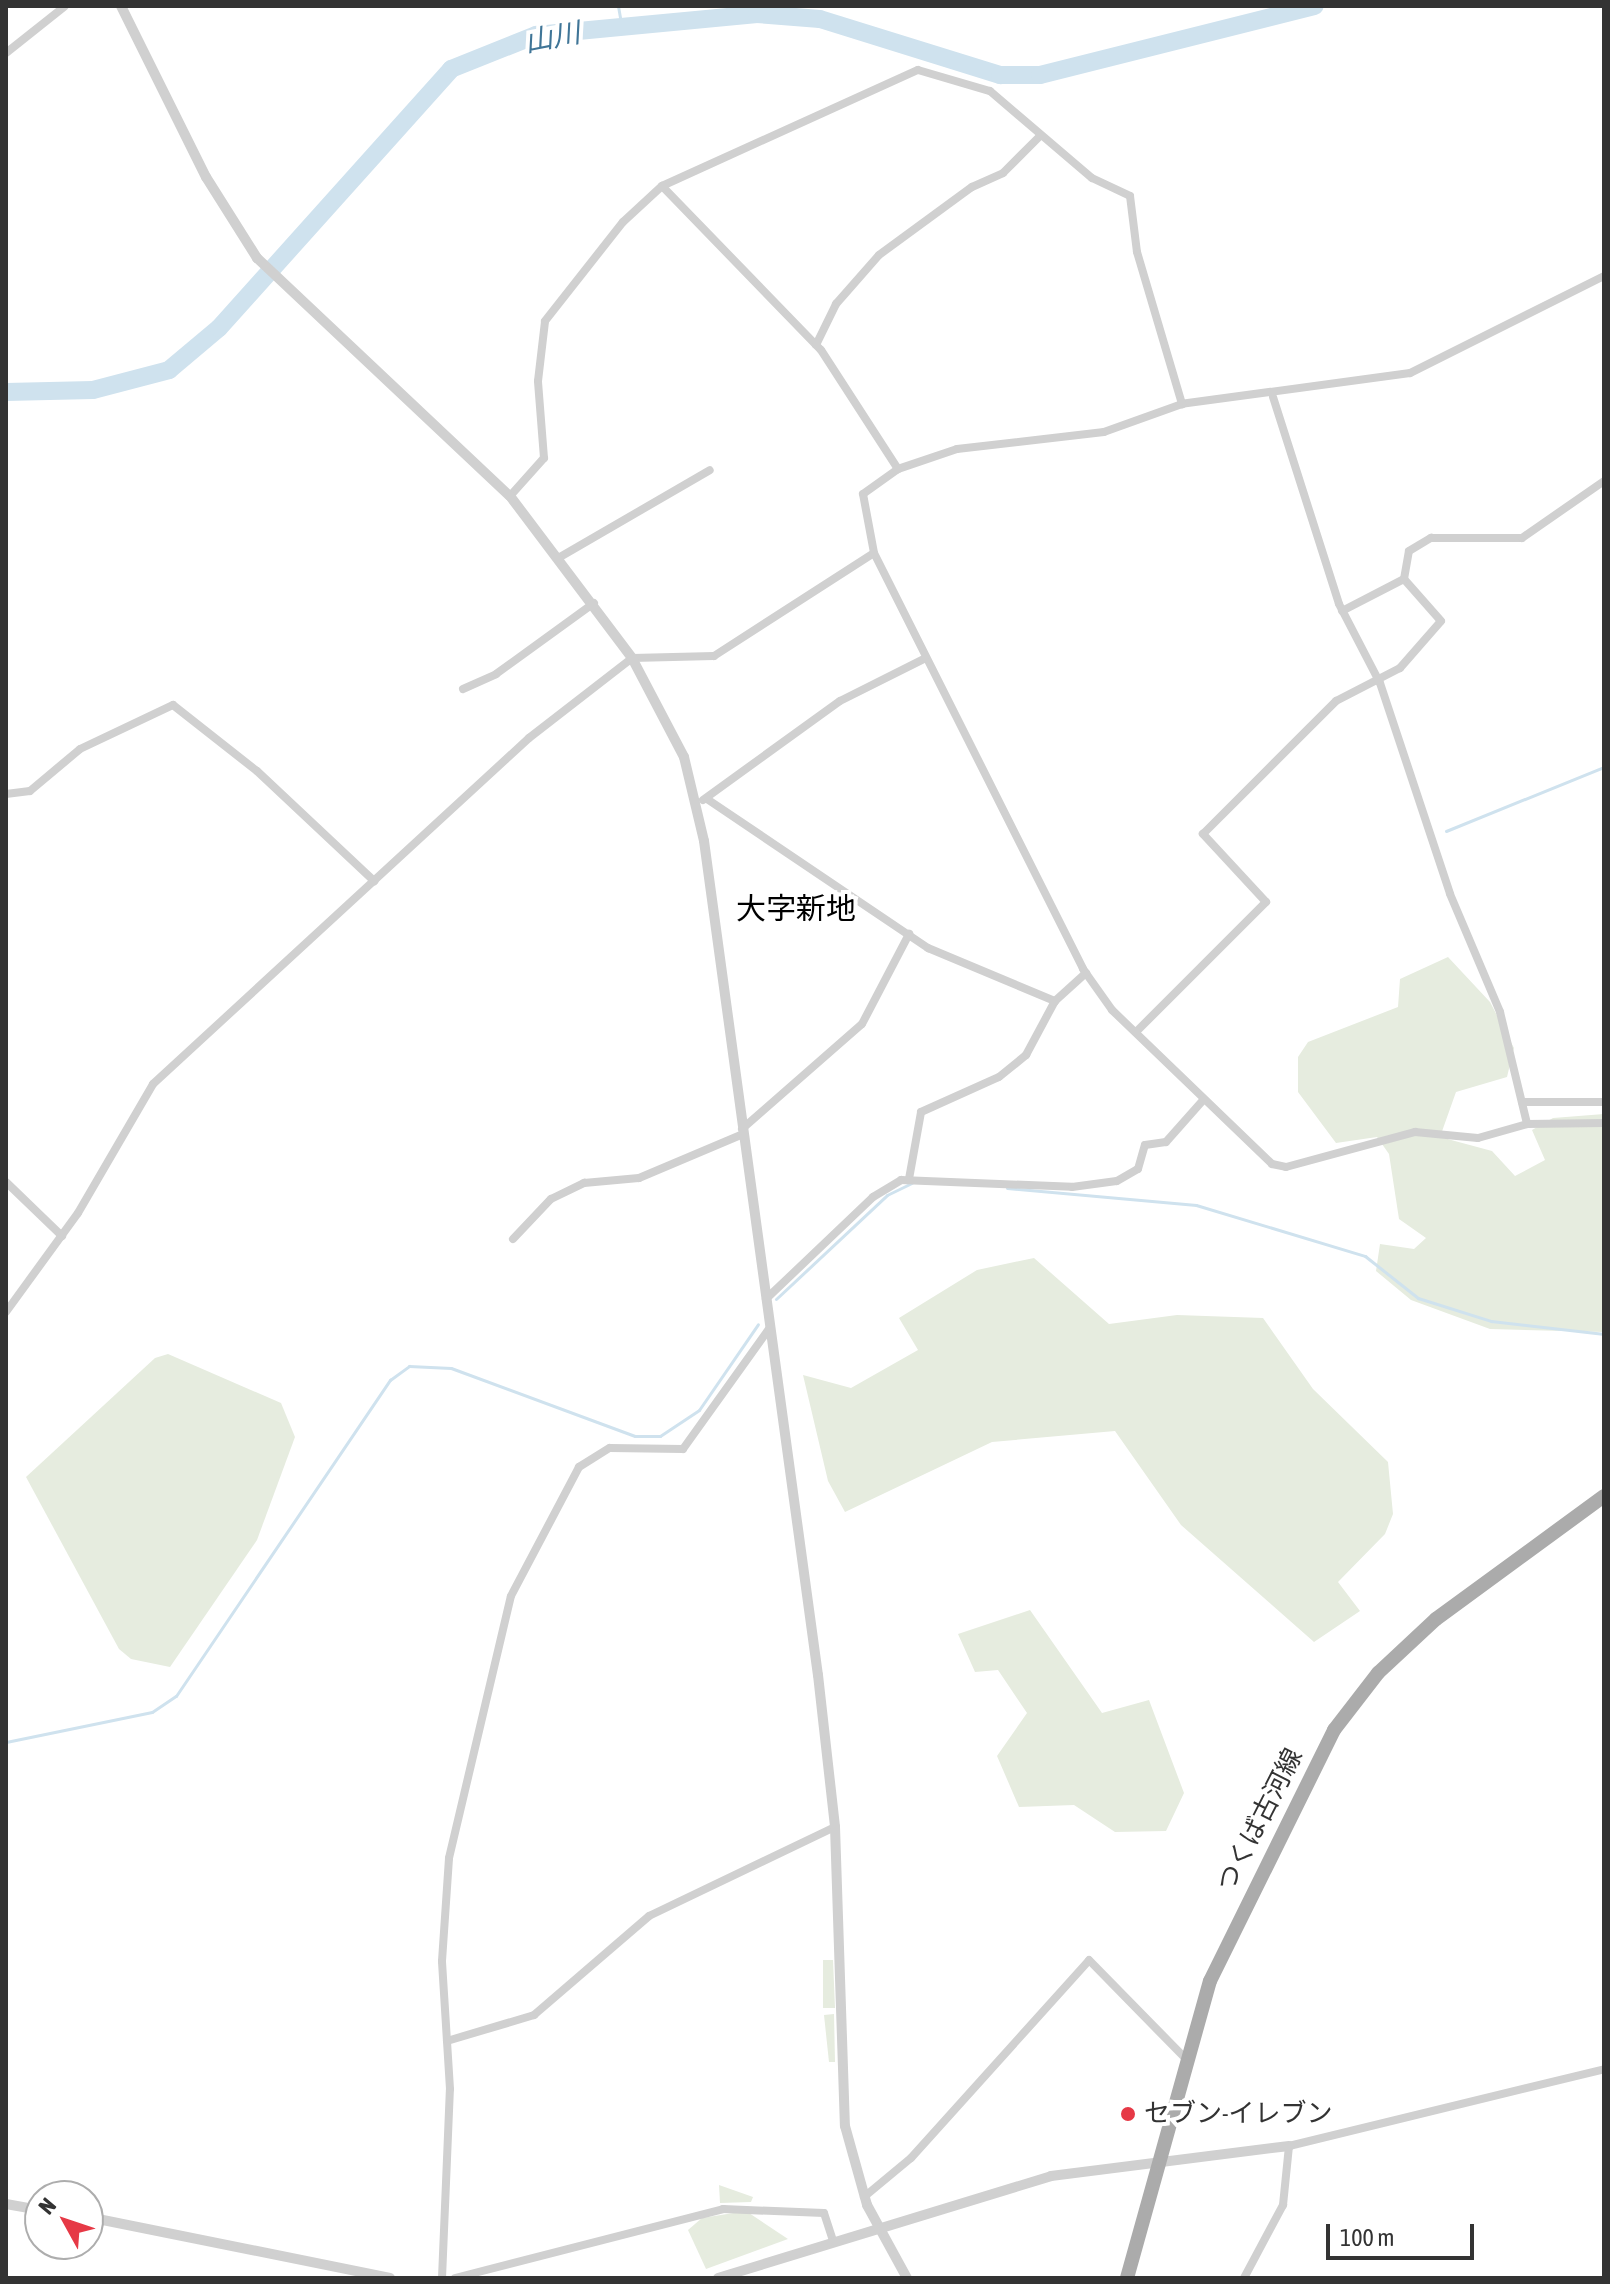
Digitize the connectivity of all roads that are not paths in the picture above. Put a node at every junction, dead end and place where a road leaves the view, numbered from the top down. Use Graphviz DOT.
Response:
graph roads {
  1 [pos="65,6"];
  2 [pos="121,6"];
  3 [pos="6,53"];
  4 [pos="1040,136"];
  5 [pos="662,186"];
  6 [pos="1604,276"];
  7 [pos="816,345"];
  8 [pos="1273,397"];
  9 [pos="1182,404"];
  10 [pos="898,469"];
  11 [pos="710,470"];
  12 [pos="1604,481"];
  13 [pos="510,496"];
  14 [pos="874,553"];
  15 [pos="560,557"];
  16 [pos="1404,579"];
  17 [pos="594,603"];
  18 [pos="1342,611"];
  19 [pos="632,658"];
  20 [pos="924,659"];
  21 [pos="1380,683"];
  22 [pos="463,689"];
  23 [pos="6,794"];
  24 [pos="702,800"];
  25 [pos="374,881"];
  26 [pos="909,934"];
  27 [pos="1086,973"];
  28 [pos="1055,1001"];
  29 [pos="1136,1032"];
  30 [pos="1204,1099"];
  31 [pos="1522,1102"];
  32 [pos="1604,1102"];
  33 [pos="1604,1123"];
  34 [pos="1527,1124"];
  35 [pos="743,1131"];
  36 [pos="909,1179"];
  37 [pos="6,1182"];
  38 [pos="62,1236"];
  39 [pos="513,1239"];
  40 [pos="765,1299"];
  41 [pos="6,1312"];
  42 [pos="769,1329"];
  43 [pos="1604,1496"];
  44 [pos="835,1827"];
  45 [pos="447,2041"];
  46 [pos="1186,2059"];
  47 [pos="1604,2069"];
  48 [pos="1289,2146"];
  49 [pos="1159,2159"];
  50 [pos="864,2197"];
  51 [pos="104,2220"];
  52 [pos="877,2226"];
  53 [pos="833,2241"];
  54 [pos="390,2278"];
  55 [pos="442,2278"];
  56 [pos="455,2278"];
  57 [pos="718,2278"];
  58 [pos="907,2278"];
  59 [pos="1127,2278"];
  60 [pos="1244,2278"];
  1 -- 3 [label="street"];
  2 -- 13 [label="street"];
  4 -- 5 [label="street"];
  4 -- 7 [label="street"];
  4 -- 9 [label="street"];
  5 -- 7 [label="street"];
  5 -- 13 [label="street"];
  6 -- 8 [label="street"];
  7 -- 10 [label="street"];
  8 -- 9 [label="street"];
  8 -- 18 [label="street"];
  9 -- 10 [label="street"];
  10 -- 14 [label="street"];
  11 -- 15 [label="street"];
  12 -- 16 [label="street"];
  13 -- 15 [label="street"];
  14 -- 19 [label="street"];
  14 -- 20 [label="street"];
  15 -- 17 [label="street"];
  16 -- 18 [label="street"];
  16 -- 21 [label="street"];
  17 -- 19 [label="street"];
  17 -- 22 [label="street"];
  18 -- 21 [label="street"];
  19 -- 24 [label="street"];
  19 -- 25 [label="street"];
  20 -- 24 [label="street"];
  20 -- 27 [label="street"];
  21 -- 29 [label="street"];
  21 -- 31 [label="street"];
  23 -- 25 [label="street"];
  24 -- 26 [label="street"];
  24 -- 35 [label="street"];
  25 -- 38 [label="street"];
  26 -- 28 [label="street"];
  26 -- 35 [label="street"];
  27 -- 28 [label="street"];
  27 -- 29 [label="street"];
  28 -- 36 [label="street"];
  29 -- 30 [label="street"];
  30 -- 34 [label="street"];
  30 -- 36 [label="street"];
  31 -- 32 [label="street"];
  31 -- 34 [label="street"];
  33 -- 34 [label="street"];
  35 -- 39 [label="street"];
  35 -- 40 [label="street"];
  36 -- 40 [label="street"];
  37 -- 38 [label="street"];
  38 -- 41 [label="street"];
  40 -- 42 [label="street"];
  42 -- 44 [label="street"];
  42 -- 45 [label="street"];
  43 -- 46 [label="main road, つくば古河線"];
  44 -- 45 [label="street"];
  44 -- 50 [label="street"];
  45 -- 55 [label="street"];
  46 -- 49 [label="main road, つくば古河線"];
  46 -- 50 [label="street"];
  47 -- 48 [label="street"];
  48 -- 49 [label="street"];
  48 -- 60 [label="street"];
  49 -- 52 [label="street"];
  49 -- 59 [label="main road, つくば古河線"];
  50 -- 52 [label="street"];
  51 -- 54 [label="street"];
  52 -- 53 [label="street"];
  52 -- 58 [label="street"];
  53 -- 56 [label="street"];
  53 -- 57 [label="street"];
}
